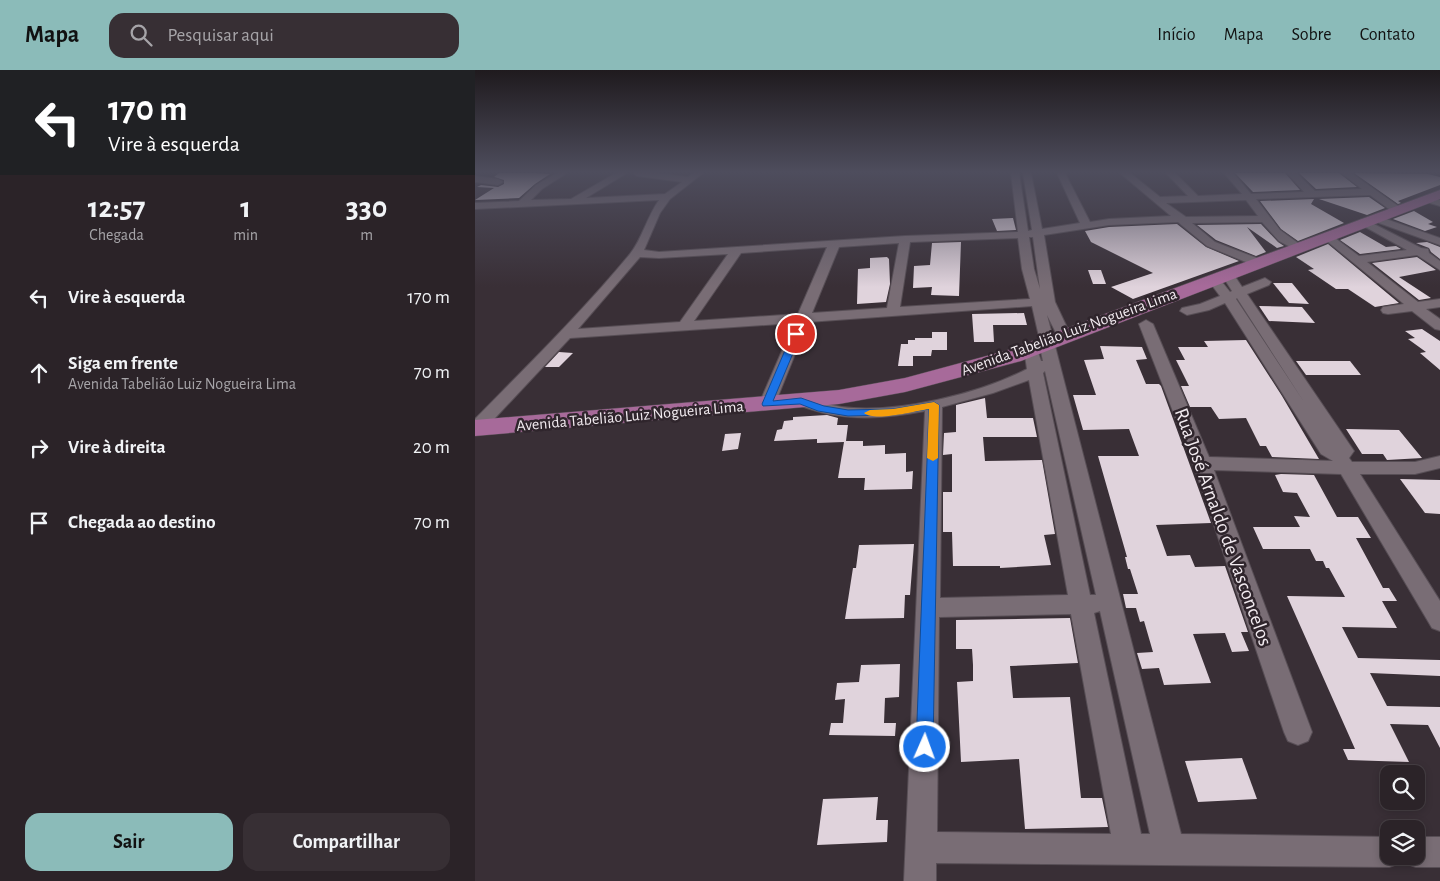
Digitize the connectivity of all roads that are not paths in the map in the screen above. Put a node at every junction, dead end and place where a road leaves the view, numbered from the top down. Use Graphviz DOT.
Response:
graph roads {
  1 [pos="656,211"];
  2 [pos="1020,211"];
  3 [pos="1034,211"];
  4 [pos="1080,211"];
  5 [pos="1173,211"];
  6 [pos="1258,211"];
  7 [pos="1395,211"];
  8 [pos="1182,219"];
  9 [pos="1263,219"];
  10 [pos="1369,220"];
  11 [pos="1087,226"];
  12 [pos="1273,229"];
  13 [pos="1196,231"];
  14 [pos="1038,234"];
  15 [pos="1023,235"];
  16 [pos="1327,237"];
  17 [pos="905,239"];
  18 [pos="1440,242"];
  19 [pos="835,244"];
  20 [pos="1298,248"];
  21 [pos="737,250"];
  22 [pos="1440,251"];
  23 [pos="1420,252"];
  24 [pos="637,253"];
  25 [pos="1358,260"];
  26 [pos="1440,266"];
  27 [pos="1261,273"];
  28 [pos="1227,286"];
  29 [pos="1036,302"];
  30 [pos="1440,303"];
  31 [pos="1417,306"];
  32 [pos="1388,310"];
  33 [pos="1187,311"];
  34 [pos="893,312"];
  35 [pos="804,317"];
  36 [pos="1146,324"];
  37 [pos="684,326"];
  38 [pos="1440,326"];
  39 [pos="566,334"];
  40 [pos="1046,351"];
  41 [pos="801,401"];
  42 [pos="767,404"];
  43 [pos="934,405"];
  44 [pos="475,428"];
  45 [pos="1440,462"];
  46 [pos="1202,463"];
  47 [pos="1343,463"];
  48 [pos="1109,604"];
  49 [pos="1081,605"];
  50 [pos="929,608"];
  51 [pos="1440,621"];
  52 [pos="1297,732"];
  53 [pos="921,847"];
  54 [pos="1129,849"];
  55 [pos="1169,849"];
  56 [pos="1380,852"];
  57 [pos="1425,852"];
  58 [pos="1440,852"];
  59 [pos="920,881"];
  1 -- 24 [label="street"];
  2 -- 15 [label="street"];
  3 -- 14 [label="street"];
  4 -- 11 [label="street"];
  5 -- 8 [label="street"];
  6 -- 9 [label="street"];
  7 -- 10 [label="highway, Avenida Tabelião Luiz Nogueira Lima"];
  8 -- 9 [label="street"];
  8 -- 11 [label="street"];
  8 -- 13 [label="street"];
  9 -- 12 [label="street"];
  10 -- 16 [label="highway, Avenida Tabelião Luiz Nogueira Lima"];
  10 -- 18 [label="street"];
  10 -- 23 [label="street"];
  11 -- 14 [label="street"];
  12 -- 13 [label="street"];
  12 -- 20 [label="street"];
  13 -- 27 [label="street"];
  14 -- 15 [label="street"];
  14 -- 40 [label="street"];
  15 -- 17 [label="street"];
  15 -- 29 [label="street"];
  16 -- 20 [label="highway, Avenida Tabelião Luiz Nogueira Lima"];
  16 -- 25 [label="street"];
  17 -- 19 [label="street"];
  17 -- 34 [label="street"];
  19 -- 21 [label="street"];
  19 -- 35 [label="street"];
  20 -- 27 [label="highway, Avenida Tabelião Luiz Nogueira Lima"];
  21 -- 24 [label="street"];
  21 -- 37 [label="street"];
  22 -- 23 [label="street"];
  23 -- 25 [label="street"];
  23 -- 26 [label="street"];
  24 -- 39 [label="street"];
  25 -- 31 [label="street"];
  27 -- 28 [label="highway, Avenida Tabelião Luiz Nogueira Lima"];
  28 -- 33 [label="street"];
  28 -- 40 [label="highway, Avenida Tabelião Luiz Nogueira Lima"];
  28 -- 47 [label="street"];
  29 -- 34 [label="street"];
  29 -- 40 [label="street"];
  30 -- 31 [label="street"];
  31 -- 32 [label="street"];
  31 -- 38 [label="street"];
  34 -- 35 [label="street"];
  35 -- 37 [label="street"];
  35 -- 42 [label="street"];
  36 -- 46 [label="street, Rua José Arnaldo de Vasconcelos"];
  37 -- 39 [label="street"];
  39 -- 44 [label="street"];
  40 -- 41 [label="highway, Avenida Tabelião Luiz Nogueira Lima"];
  40 -- 43 [label="street"];
  40 -- 48 [label="street"];
  40 -- 49 [label="street"];
  41 -- 42 [label="highway, Avenida Tabelião Luiz Nogueira Lima"];
  41 -- 43 [label="street"];
  42 -- 44 [label="highway, Avenida Tabelião Luiz Nogueira Lima"];
  43 -- 50 [label="street"];
  45 -- 47 [label="street"];
  46 -- 47 [label="street"];
  46 -- 52 [label="street, Rua José Arnaldo de Vasconcelos"];
  47 -- 51 [label="street"];
  48 -- 49 [label="street"];
  48 -- 55 [label="street"];
  49 -- 50 [label="street"];
  49 -- 54 [label="street"];
  50 -- 53 [label="street"];
  53 -- 54 [label="street"];
  53 -- 59 [label="street"];
  54 -- 55 [label="street"];
  55 -- 56 [label="street"];
  57 -- 58 [label="street"];
}
